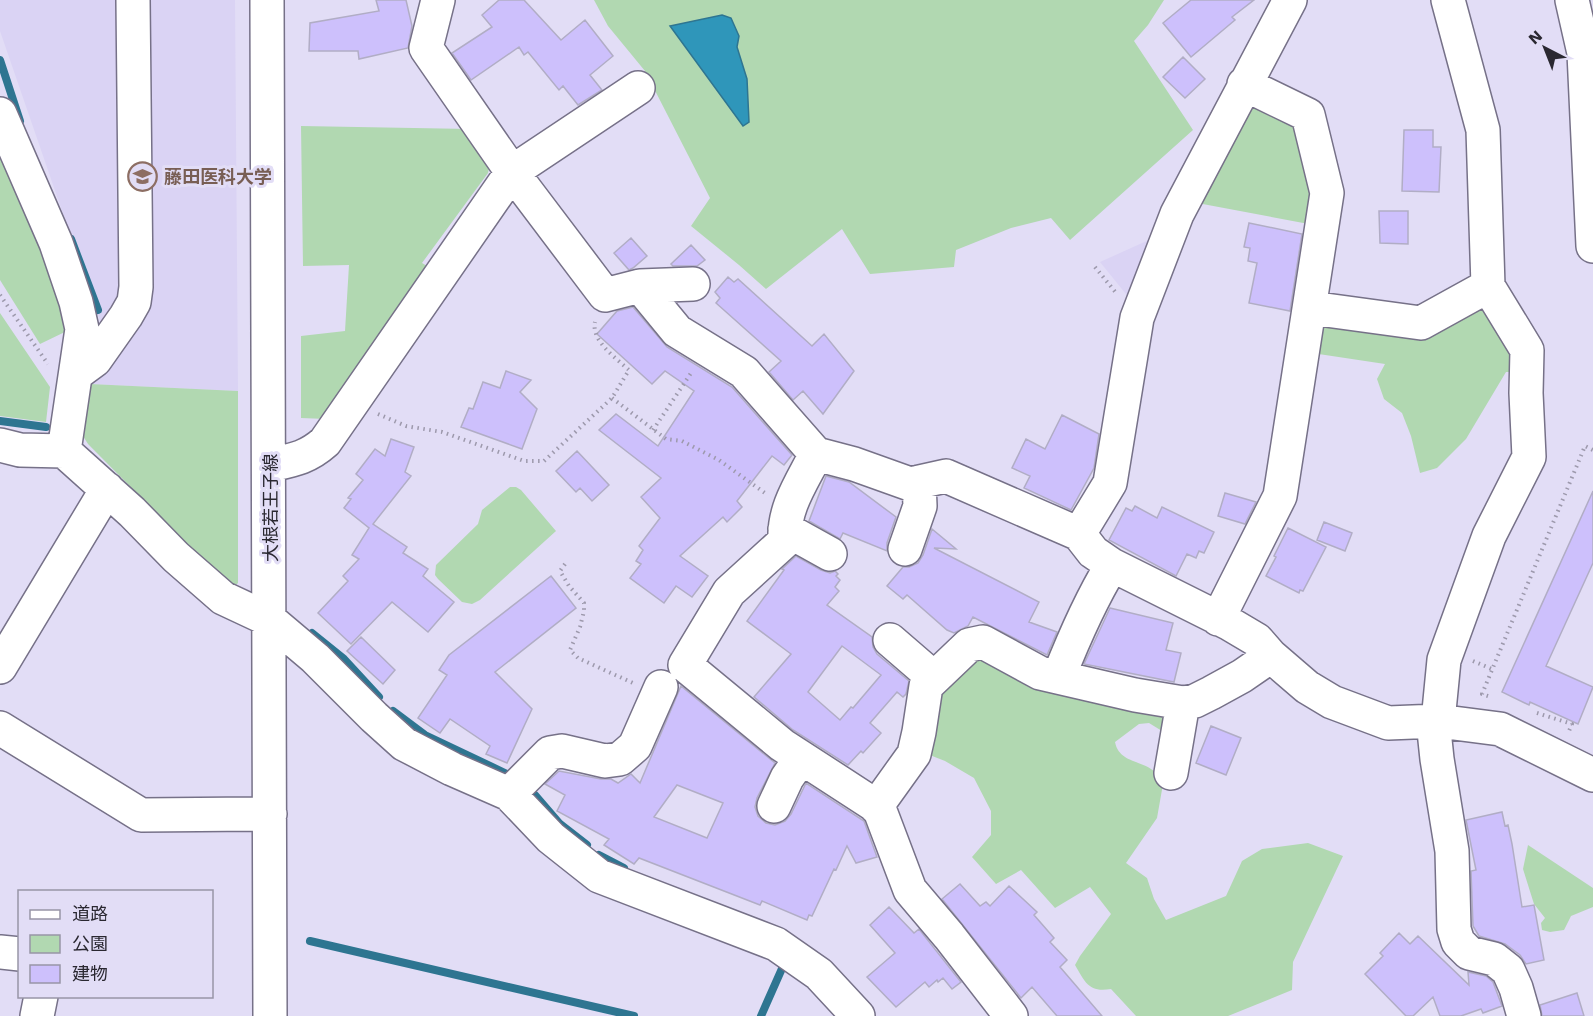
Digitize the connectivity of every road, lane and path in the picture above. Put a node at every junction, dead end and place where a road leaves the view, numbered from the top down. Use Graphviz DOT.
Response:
graph roads {
  1 [pos="133,0"];
  2 [pos="267,0"];
  3 [pos="438,0"];
  4 [pos="1448,0"];
  5 [pos="1572,0"];
  6 [pos="1284,3"];
  7 [pos="1244,84"];
  8 [pos="638,88"];
  9 [pos="0,114"];
  10 [pos="512,172"];
  11 [pos="1593,246"];
  12 [pos="693,284"];
  13 [pos="639,286"];
  14 [pos="1488,286"];
  15 [pos="605,295"];
  16 [pos="0,296"];
  17 [pos="1311,308"];
  18 [pos="707,350"];
  19 [pos="74,387"];
  20 [pos="612,398"];
  21 [pos="353,403"];
  22 [pos="653,430"];
  23 [pos="0,445"];
  24 [pos="1593,450"];
  25 [pos="64,451"];
  26 [pos="816,454"];
  27 [pos="270,465"];
  28 [pos="919,482"];
  29 [pos="106,489"];
  30 [pos="786,519"];
  31 [pos="1079,534"];
  32 [pos="905,549"];
  33 [pos="830,554"];
  34 [pos="565,564"];
  35 [pos="1112,566"];
  36 [pos="1218,619"];
  37 [pos="270,620"];
  38 [pos="890,640"];
  39 [pos="1271,656"];
  40 [pos="0,667"];
  41 [pos="1059,676"];
  42 [pos="934,678"];
  43 [pos="659,691"];
  44 [pos="1493,698"];
  45 [pos="1183,703"];
  46 [pos="1527,709"];
  47 [pos="1436,721"];
  48 [pos="1572,724"];
  49 [pos="0,729"];
  50 [pos="801,758"];
  51 [pos="1171,773"];
  52 [pos="1593,775"];
  53 [pos="509,794"];
  54 [pos="774,806"];
  55 [pos="876,807"];
  56 [pos="270,814"];
  57 [pos="0,952"];
  58 [pos="18,954"];
  59 [pos="41,998"];
  60 [pos="37,1016"];
  61 [pos="270,1016"];
  62 [pos="858,1016"];
  63 [pos="1011,1016"];
  64 [pos="1524,1016"];
  1 -- 19 [label="street"];
  2 -- 27 [label="street, 大根若王子線"];
  3 -- 10 [label="street"];
  4 -- 14 [label="street"];
  5 -- 11 [label="street"];
  6 -- 7 [label="street"];
  7 -- 17 [label="street"];
  7 -- 31 [label="street"];
  8 -- 10 [label="street"];
  9 -- 19 [label="street"];
  10 -- 15 [label="street"];
  10 -- 21 [label="street"];
  12 -- 13 [label="street"];
  13 -- 15 [label="street"];
  13 -- 18 [label="street"];
  14 -- 17 [label="street"];
  14 -- 47 [label="street"];
  15 -- 20 [label="path"];
  16 -- 19 [label="path"];
  17 -- 36 [label="street"];
  18 -- 22 [label="path"];
  18 -- 26 [label="street"];
  19 -- 25 [label="street"];
  20 -- 21 [label="path"];
  20 -- 22 [label="path"];
  21 -- 27 [label="street"];
  22 -- 30 [label="path"];
  23 -- 25 [label="street"];
  24 -- 44 [label="path"];
  25 -- 29 [label="street"];
  26 -- 28 [label="street"];
  26 -- 30 [label="street"];
  27 -- 37 [label="street, 大根若王子線"];
  28 -- 31 [label="street"];
  28 -- 32 [label="street"];
  29 -- 37 [label="street"];
  29 -- 40 [label="street"];
  30 -- 33 [label="street"];
  30 -- 50 [label="street"];
  31 -- 35 [label="street"];
  34 -- 43 [label="path"];
  35 -- 36 [label="street"];
  35 -- 41 [label="street"];
  36 -- 39 [label="street"];
  37 -- 53 [label="street"];
  37 -- 56 [label="street, 大根若王子線"];
  38 -- 42 [label="street"];
  39 -- 45 [label="street"];
  39 -- 47 [label="street"];
  41 -- 42 [label="street"];
  41 -- 45 [label="street"];
  42 -- 55 [label="street"];
  43 -- 53 [label="street"];
  45 -- 51 [label="street"];
  46 -- 48 [label="path"];
  47 -- 52 [label="street"];
  47 -- 64 [label="street"];
  49 -- 56 [label="street"];
  50 -- 54 [label="street"];
  50 -- 55 [label="street"];
  53 -- 62 [label="street"];
  55 -- 63 [label="street"];
  56 -- 61 [label="street, 大根若王子線"];
  57 -- 58 [label="street"];
  59 -- 60 [label="street"];
}
